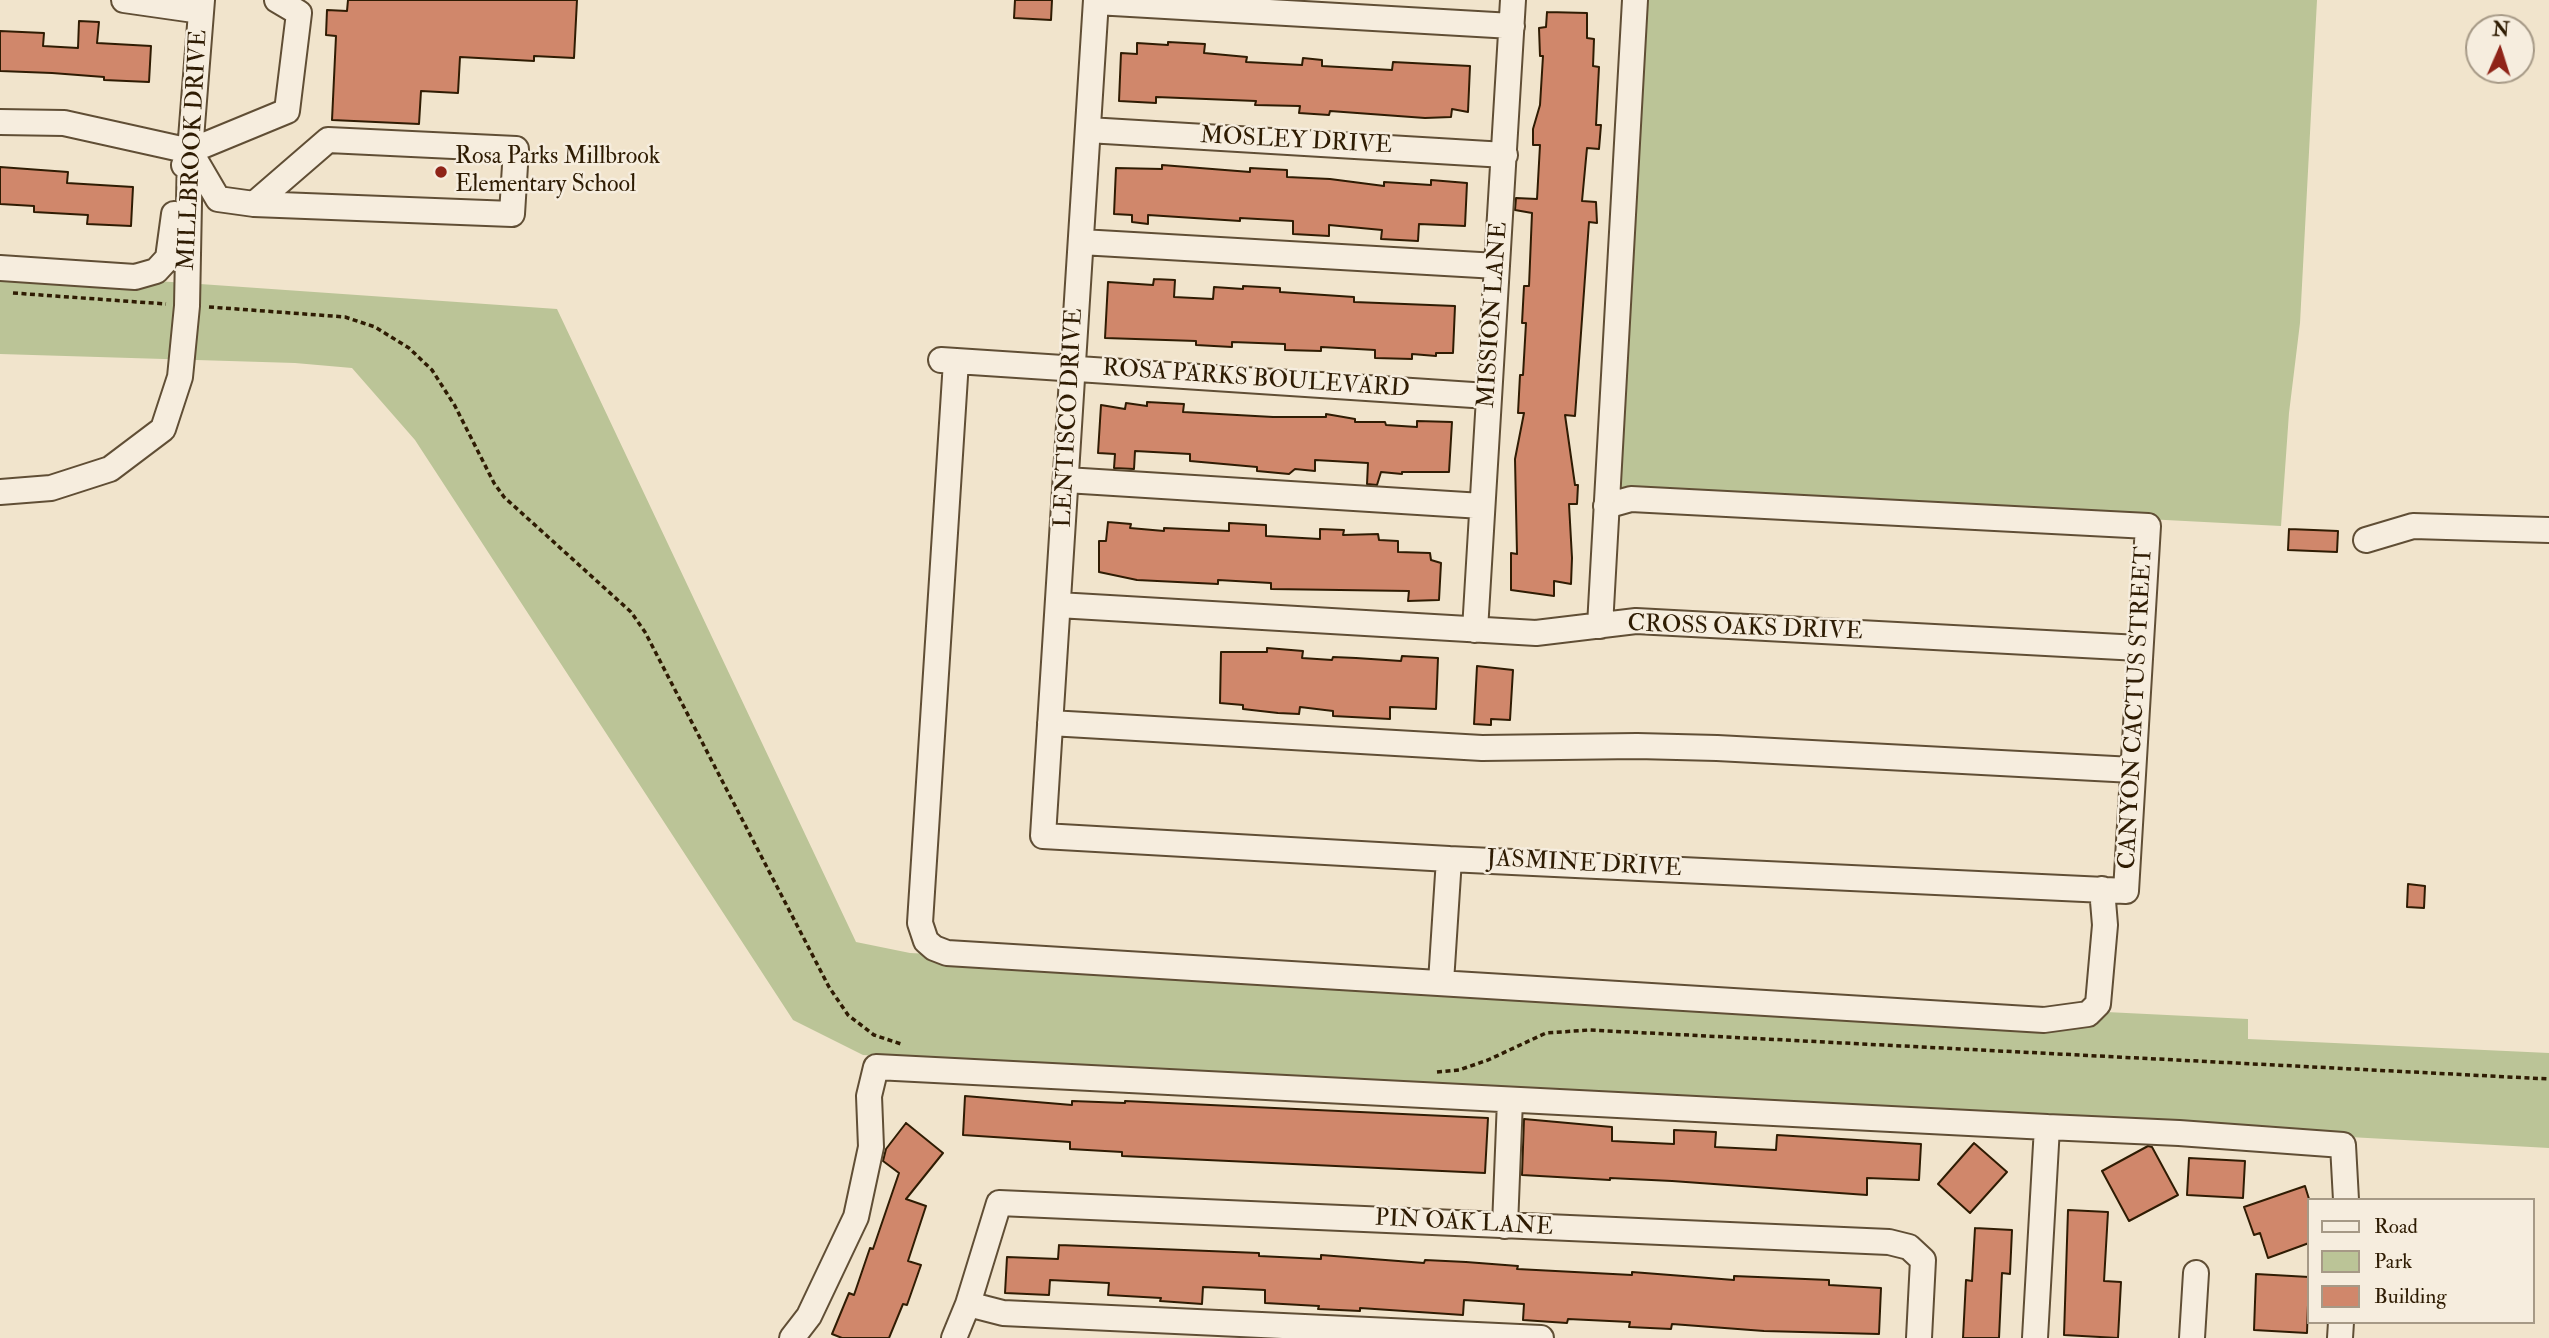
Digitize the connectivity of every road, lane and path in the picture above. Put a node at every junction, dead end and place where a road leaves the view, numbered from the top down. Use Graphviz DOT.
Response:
graph roads {
  1 [pos="124,0"];
  2 [pos="277,0"];
  3 [pos="1513,0"];
  4 [pos="1635,0"];
  5 [pos="1096,1"];
  6 [pos="201,6"];
  7 [pos="1512,26"];
  8 [pos="0,122"];
  9 [pos="1088,130"];
  10 [pos="190,151"];
  11 [pos="1505,155"];
  12 [pos="254,204"];
  13 [pos="1081,242"];
  14 [pos="1497,266"];
  15 [pos="0,268"];
  16 [pos="1073,368"];
  17 [pos="1488,396"];
  18 [pos="1066,480"];
  19 [pos="0,492"];
  20 [pos="1482,506"];
  21 [pos="1606,506"];
  22 [pos="2549,530"];
  23 [pos="2366,540"];
  24 [pos="1058,606"];
  25 [pos="1600,626"];
  26 [pos="1475,630"];
  27 [pos="2139,648"];
  28 [pos="1050,723"];
  29 [pos="2133,770"];
  30 [pos="1042,836"];
  31 [pos="1450,859"];
  32 [pos="2114,890"];
  33 [pos="1441,982"];
  34 [pos="1510,1100"];
  35 [pos="2047,1127"];
  36 [pos="2346,1198"];
  37 [pos="1505,1226"];
  38 [pos="2196,1273"];
  39 [pos="968,1304"];
  40 [pos="792,1338"];
  41 [pos="954,1338"];
  42 [pos="1541,1338"];
  43 [pos="1919,1338"];
  44 [pos="2035,1338"];
  45 [pos="2192,1338"];
  1 -- 6 [label="street"];
  2 -- 10 [label="street"];
  3 -- 7 [label="street, MISSION LANE"];
  4 -- 21 [label="street"];
  5 -- 7 [label="street"];
  5 -- 9 [label="street, LENTISCO DRIVE"];
  6 -- 10 [label="street, MILLBROOK DRIVE"];
  7 -- 11 [label="street, MISSION LANE"];
  8 -- 10 [label="street"];
  9 -- 11 [label="street, MOSLEY DRIVE"];
  9 -- 13 [label="street, LENTISCO DRIVE"];
  10 -- 12 [label="street"];
  10 -- 15 [label="street"];
  10 -- 19 [label="street, MILLBROOK DRIVE"];
  11 -- 14 [label="street, MISSION LANE"];
  12 -- 12 [label="street"];
  13 -- 14 [label="street"];
  13 -- 16 [label="street, LENTISCO DRIVE"];
  14 -- 17 [label="street, MISSION LANE"];
  16 -- 17 [label="street, ROSA PARKS BOULEVARD"];
  16 -- 18 [label="street, LENTISCO DRIVE"];
  16 -- 33 [label="street, ROSA PARKS BOULEVARD"];
  17 -- 20 [label="street, MISSION LANE"];
  18 -- 20 [label="street"];
  18 -- 24 [label="street, LENTISCO DRIVE"];
  20 -- 26 [label="street, MISSION LANE"];
  21 -- 25 [label="street"];
  21 -- 27 [label="street, CANYON CACTUS STREET"];
  22 -- 23 [label="street"];
  24 -- 26 [label="street, CROSS OAKS DRIVE"];
  24 -- 28 [label="street, LENTISCO DRIVE"];
  25 -- 26 [label="street, CROSS OAKS DRIVE"];
  25 -- 27 [label="street, CROSS OAKS DRIVE"];
  27 -- 29 [label="street, CANYON CACTUS STREET"];
  28 -- 29 [label="street"];
  28 -- 30 [label="street, LENTISCO DRIVE"];
  29 -- 32 [label="street, CANYON CACTUS STREET"];
  30 -- 31 [label="street, JASMINE DRIVE"];
  31 -- 32 [label="street, JASMINE DRIVE"];
  31 -- 33 [label="street"];
  32 -- 33 [label="street, CANYON CACTUS STREET"];
  34 -- 35 [label="street"];
  34 -- 37 [label="street"];
  34 -- 40 [label="street"];
  35 -- 36 [label="street"];
  35 -- 44 [label="street"];
  37 -- 39 [label="street, PIN OAK LANE"];
  37 -- 43 [label="street, PIN OAK LANE"];
  38 -- 45 [label="street"];
  39 -- 41 [label="street"];
  39 -- 42 [label="street"];
}
